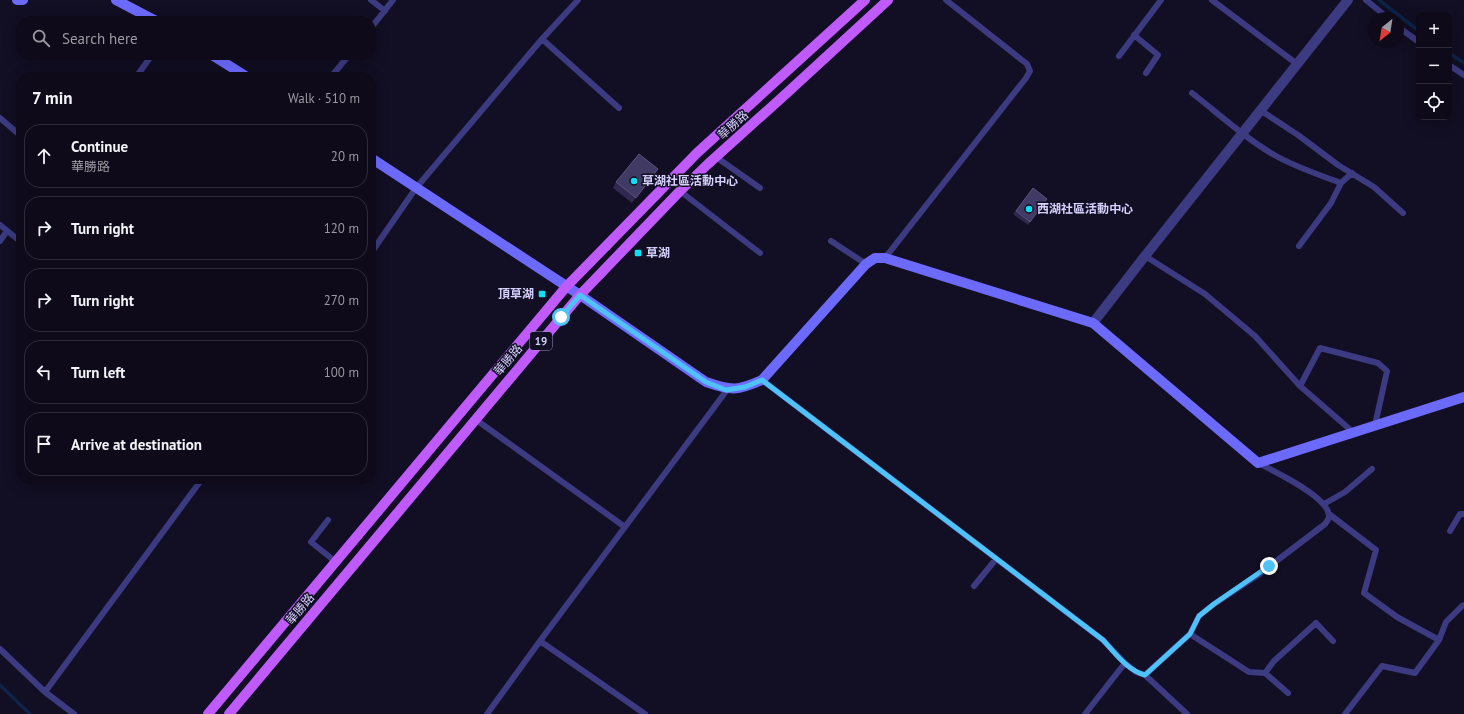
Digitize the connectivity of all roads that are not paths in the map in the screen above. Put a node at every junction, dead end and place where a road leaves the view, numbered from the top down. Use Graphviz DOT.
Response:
graph roads {
  1 [pos="17,0"];
  2 [pos="23,0"];
  3 [pos="116,0"];
  4 [pos="372,0"];
  5 [pos="393,0"];
  6 [pos="578,0"];
  7 [pos="865,0"];
  8 [pos="888,0"];
  9 [pos="946,0"];
  10 [pos="1160,0"];
  11 [pos="1212,0"];
  12 [pos="1348,0"];
  13 [pos="1366,0"];
  14 [pos="385,11"];
  15 [pos="1381,12"];
  16 [pos="146,16"];
  17 [pos="376,22"];
  18 [pos="1404,31"];
  19 [pos="1134,35"];
  20 [pos="542,39"];
  21 [pos="1416,40"];
  22 [pos="1119,56"];
  23 [pos="148,60"];
  24 [pos="220,60"];
  25 [pos="345,60"];
  26 [pos="1297,64"];
  27 [pos="1452,67"];
  28 [pos="140,72"];
  29 [pos="239,72"];
  30 [pos="335,72"];
  31 [pos="1146,73"];
  32 [pos="1464,75"];
  33 [pos="1192,93"];
  34 [pos="619,108"];
  35 [pos="1260,110"];
  36 [pos="0,118"];
  37 [pos="16,132"];
  38 [pos="1242,133"];
  39 [pos="716,157"];
  40 [pos="376,161"];
  41 [pos="1352,173"];
  42 [pos="1341,183"];
  43 [pos="416,188"];
  44 [pos="760,188"];
  45 [pos="680,191"];
  46 [pos="1403,213"];
  47 [pos="0,225"];
  48 [pos="7,231"];
  49 [pos="16,237"];
  50 [pos="0,241"];
  51 [pos="831,241"];
  52 [pos="376,246"];
  53 [pos="1299,246"];
  54 [pos="760,253"];
  55 [pos="1145,256"];
  56 [pos="884,258"];
  57 [pos="866,264"];
  58 [pos="566,287"];
  59 [pos="580,295"];
  60 [pos="1094,323"];
  61 [pos="762,380"];
  62 [pos="1300,386"];
  63 [pos="726,390"];
  64 [pos="1464,397"];
  65 [pos="475,419"];
  66 [pos="1375,425"];
  67 [pos="1353,432"];
  68 [pos="1258,463"];
  69 [pos="1372,469"];
  70 [pos="198,484"];
  71 [pos="1324,504"];
  72 [pos="1329,514"];
  73 [pos="1464,514"];
  74 [pos="328,520"];
  75 [pos="624,527"];
  76 [pos="1450,531"];
  77 [pos="996,559"];
  78 [pos="336,562"];
  79 [pos="974,586"];
  80 [pos="1464,605"];
  81 [pos="1190,634"];
  82 [pos="1439,640"];
  83 [pos="540,641"];
  84 [pos="1333,641"];
  85 [pos="0,649"];
  86 [pos="1125,663"];
  87 [pos="1265,674"];
  88 [pos="1145,675"];
  89 [pos="45,692"];
  90 [pos="1288,692"];
  91 [pos="74,714"];
  92 [pos="208,714"];
  93 [pos="229,714"];
  94 [pos="487,714"];
  95 [pos="645,714"];
  96 [pos="1085,714"];
  97 [pos="1186,714"];
  98 [pos="1345,714"];
  1 -- 2 [label="street"];
  3 -- 16 [label="street"];
  4 -- 14 [label="lane"];
  5 -- 14 [label="lane"];
  6 -- 20 [label="lane"];
  7 -- 58 [label="main road, 華勝路 / 19"];
  8 -- 39 [label="main road, 華勝路 / 19"];
  9 -- 56 [label="lane"];
  10 -- 19 [label="lane"];
  11 -- 26 [label="lane"];
  12 -- 26 [label="street"];
  13 -- 15 [label="lane"];
  14 -- 17 [label="lane"];
  18 -- 21 [label="lane"];
  19 -- 22 [label="lane"];
  19 -- 31 [label="lane"];
  20 -- 34 [label="lane"];
  20 -- 43 [label="lane"];
  23 -- 28 [label="lane"];
  24 -- 29 [label="street"];
  25 -- 30 [label="lane"];
  26 -- 35 [label="street"];
  27 -- 32 [label="lane"];
  33 -- 38 [label="lane"];
  35 -- 38 [label="street"];
  35 -- 41 [label="lane"];
  36 -- 37 [label="lane"];
  38 -- 42 [label="lane"];
  38 -- 55 [label="street"];
  39 -- 44 [label="lane"];
  39 -- 45 [label="main road, 華勝路 / 19"];
  40 -- 43 [label="street"];
  41 -- 42 [label="lane"];
  41 -- 46 [label="lane"];
  42 -- 53 [label="lane"];
  43 -- 52 [label="lane"];
  43 -- 58 [label="street"];
  45 -- 54 [label="lane"];
  45 -- 59 [label="main road, 華勝路 / 19"];
  47 -- 48 [label="lane"];
  48 -- 49 [label="lane"];
  48 -- 50 [label="lane"];
  51 -- 57 [label="lane"];
  55 -- 60 [label="street"];
  55 -- 62 [label="lane"];
  56 -- 57 [label="street"];
  56 -- 60 [label="street"];
  57 -- 61 [label="street"];
  58 -- 59 [label="street"];
  58 -- 78 [label="main road, 華勝路 / 19"];
  59 -- 63 [label="street"];
  59 -- 65 [label="main road, 華勝路 / 19"];
  60 -- 68 [label="street"];
  61 -- 63 [label="street"];
  61 -- 77 [label="lane"];
  62 -- 66 [label="lane"];
  62 -- 67 [label="lane"];
  63 -- 75 [label="lane"];
  64 -- 66 [label="street"];
  65 -- 75 [label="lane"];
  65 -- 93 [label="main road, 華勝路 / 19"];
  66 -- 67 [label="street"];
  67 -- 68 [label="street"];
  68 -- 71 [label="lane"];
  69 -- 71 [label="lane"];
  70 -- 89 [label="lane"];
  71 -- 72 [label="lane"];
  72 -- 81 [label="lane"];
  72 -- 82 [label="lane"];
  73 -- 76 [label="lane"];
  74 -- 78 [label="lane"];
  75 -- 83 [label="lane"];
  77 -- 79 [label="lane"];
  77 -- 86 [label="lane"];
  78 -- 92 [label="main road, 華勝路 / 19"];
  80 -- 82 [label="lane"];
  81 -- 87 [label="lane"];
  81 -- 88 [label="lane"];
  82 -- 98 [label="lane"];
  83 -- 94 [label="lane"];
  83 -- 95 [label="lane"];
  84 -- 87 [label="lane"];
  85 -- 89 [label="lane"];
  86 -- 88 [label="lane"];
  86 -- 96 [label="lane"];
  87 -- 90 [label="lane"];
  88 -- 97 [label="lane"];
  89 -- 91 [label="lane"];
}
